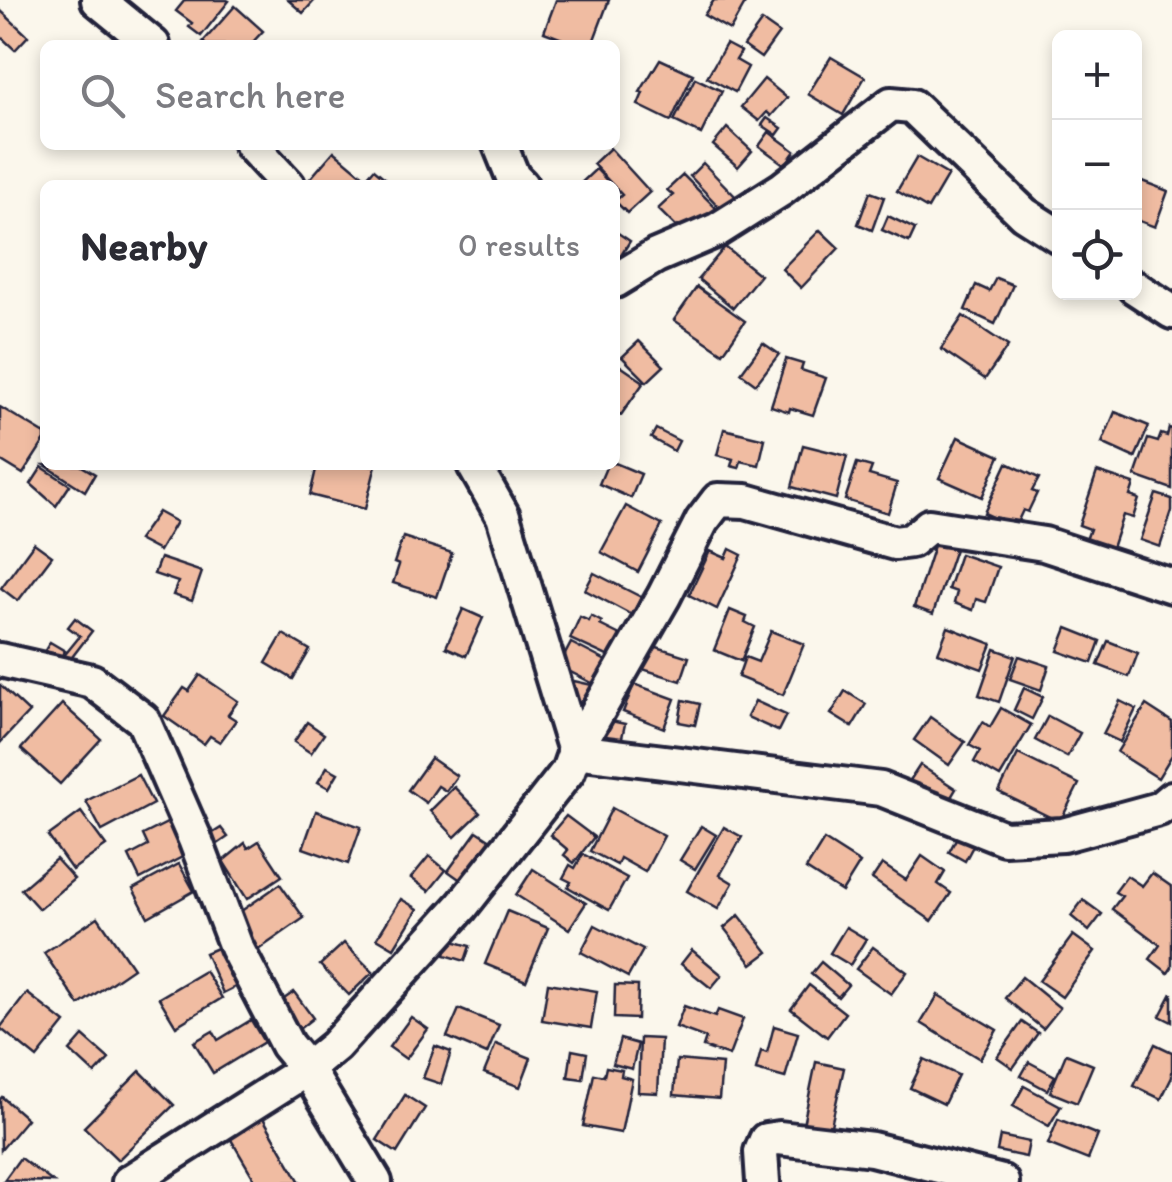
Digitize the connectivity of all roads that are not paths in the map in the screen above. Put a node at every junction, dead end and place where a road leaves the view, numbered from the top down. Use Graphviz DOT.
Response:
graph roads {
  1 [pos="98,0"];
  2 [pos="147,40"];
  3 [pos="256,150"];
  4 [pos="502,150"];
  5 [pos="283,180"];
  6 [pos="517,180"];
  7 [pos="1052,232"];
  8 [pos="620,274"];
  9 [pos="1142,292"];
  10 [pos="1172,312"];
  11 [pos="482,470"];
  12 [pos="1172,586"];
  13 [pos="0,660"];
  14 [pos="575,750"];
  15 [pos="1172,798"];
  16 [pos="307,1069"];
  17 [pos="129,1182"];
  18 [pos="374,1182"];
  19 [pos="763,1182"];
  20 [pos="1002,1182"];
  1 -- 2 [label="street"];
  3 -- 5 [label="street"];
  4 -- 6 [label="street"];
  7 -- 8 [label="street"];
  9 -- 10 [label="street"];
  11 -- 14 [label="street"];
  12 -- 14 [label="street"];
  13 -- 16 [label="street"];
  14 -- 15 [label="street"];
  14 -- 16 [label="street"];
  16 -- 17 [label="street"];
  16 -- 18 [label="street"];
  19 -- 20 [label="street"];
}
